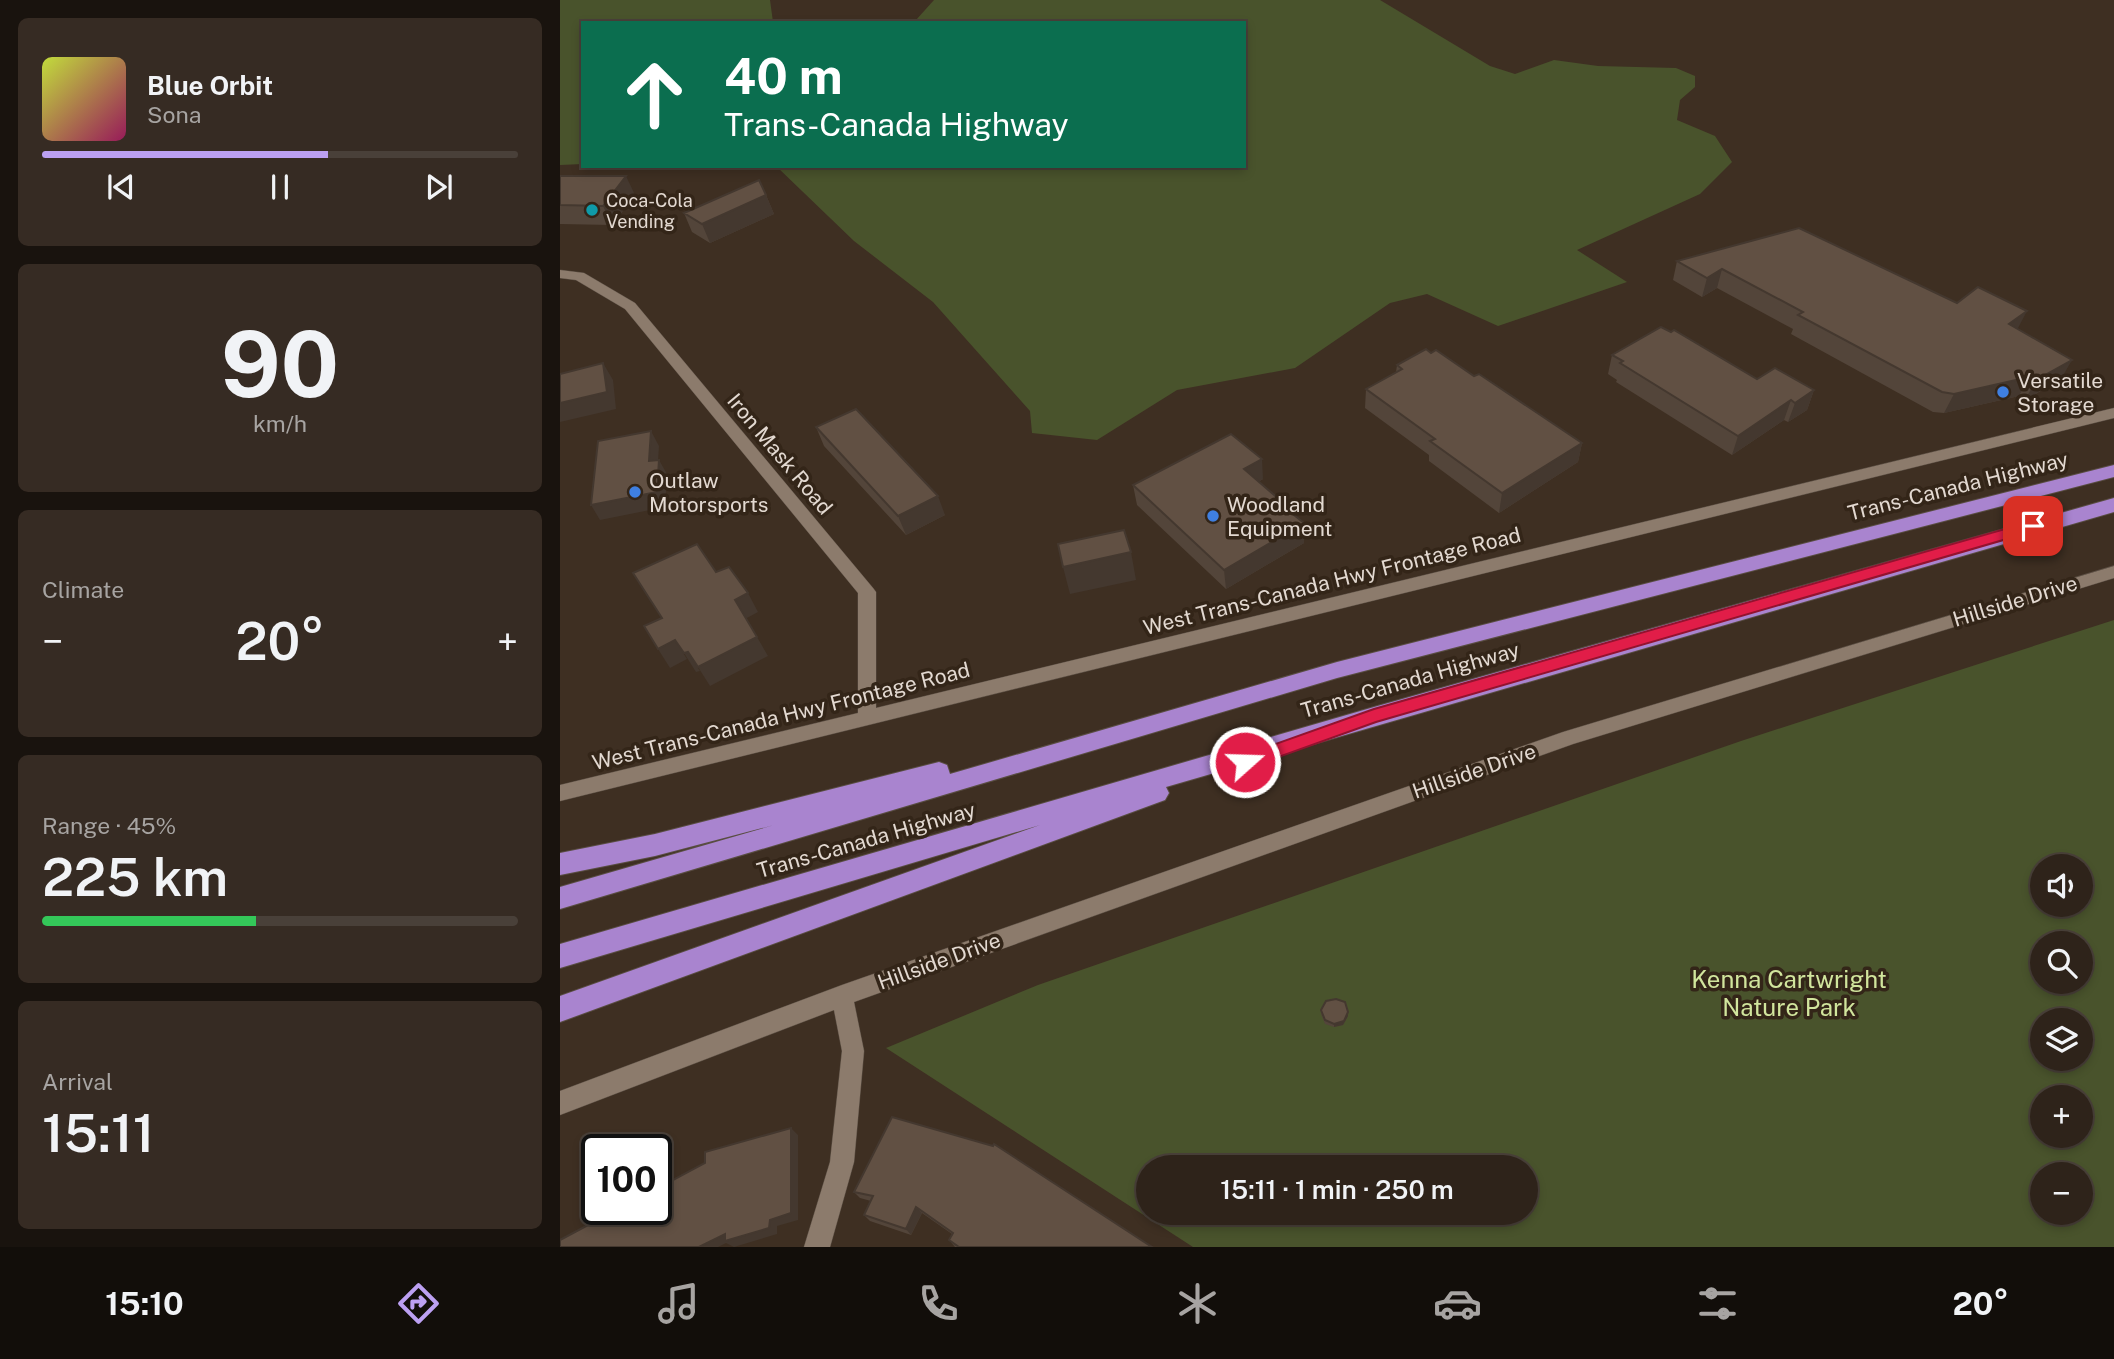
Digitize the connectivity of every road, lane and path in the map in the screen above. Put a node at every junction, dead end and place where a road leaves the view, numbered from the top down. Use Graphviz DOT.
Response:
graph roads {
  1 [pos="560,274"];
  2 [pos="2114,413"];
  3 [pos="2114,471"];
  4 [pos="2114,505"];
  5 [pos="2114,572"];
  6 [pos="1337,670"];
  7 [pos="1374,716"];
  8 [pos="867,719"];
  9 [pos="560,793"];
  10 [pos="560,864"];
  11 [pos="560,898"];
  12 [pos="560,956"];
  13 [pos="842,996"];
  14 [pos="560,1009"];
  15 [pos="560,1103"];
  16 [pos="817,1247"];
  1 -- 8 [label="street, Iron Mask Road"];
  2 -- 8 [label="street, West Trans-Canada Hwy Frontage Road"];
  3 -- 6 [label="highway, Trans-Canada Highway"];
  4 -- 7 [label="highway, Trans-Canada Highway"];
  5 -- 13 [label="street, Hillside Drive"];
  6 -- 10 [label="highway"];
  6 -- 11 [label="highway, Trans-Canada Highway"];
  7 -- 12 [label="highway, Trans-Canada Highway"];
  7 -- 14 [label="highway"];
  8 -- 9 [label="street, West Trans-Canada Hwy Frontage Road"];
  13 -- 15 [label="street, Hillside Drive"];
  13 -- 16 [label="street"];
}
